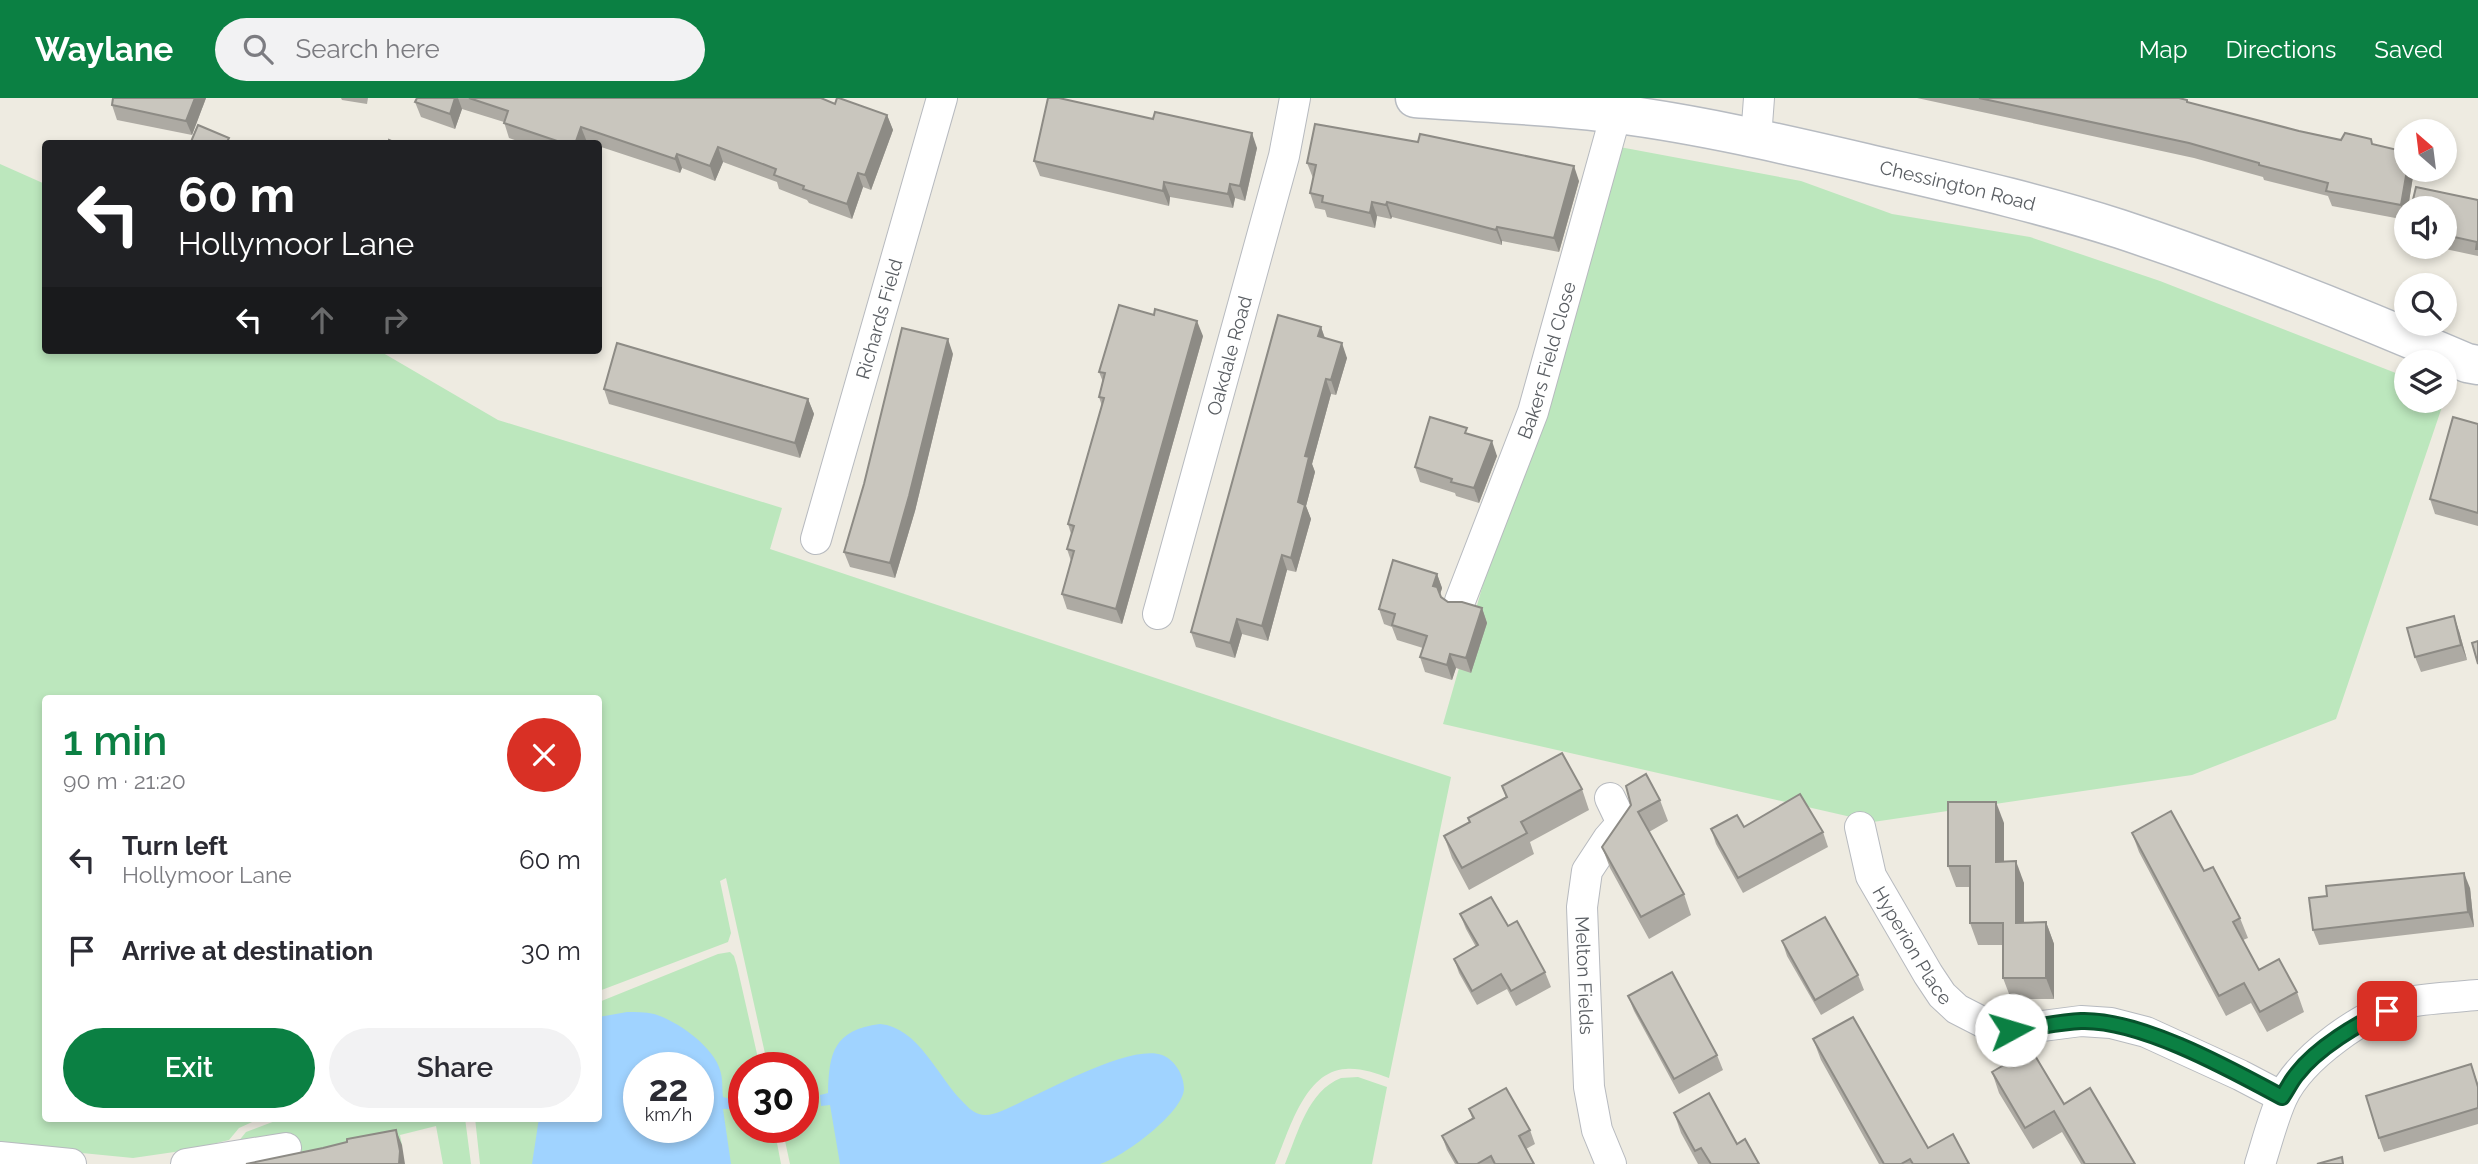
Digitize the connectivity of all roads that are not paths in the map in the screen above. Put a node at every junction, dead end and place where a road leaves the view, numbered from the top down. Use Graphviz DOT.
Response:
graph roads {
  1 [pos="942,98"];
  2 [pos="1295,98"];
  3 [pos="1415,98"];
  4 [pos="1759,98"];
  5 [pos="1616,114"];
  6 [pos="1756,138"];
  7 [pos="2478,365"];
  8 [pos="816,539"];
  9 [pos="1460,601"];
  10 [pos="1158,614"];
  11 [pos="1610,798"];
  12 [pos="1860,827"];
  13 [pos="2478,995"];
  14 [pos="2282,1097"];
  15 [pos="286,1148"];
  16 [pos="0,1157"];
  17 [pos="71,1164"];
  18 [pos="186,1164"];
  19 [pos="1611,1164"];
  20 [pos="2260,1164"];
  1 -- 8 [label="street, Richards Field"];
  2 -- 10 [label="street, Oakdale Road"];
  3 -- 5 [label="main road, Chessington Road"];
  4 -- 6 [label="street"];
  5 -- 6 [label="main road, Chessington Road"];
  5 -- 9 [label="street, Bakers Field Close"];
  6 -- 7 [label="main road, Chessington Road"];
  11 -- 19 [label="street, Melton Fields"];
  12 -- 14 [label="street, Hyperion Place"];
  13 -- 14 [label="street"];
  14 -- 20 [label="street"];
  15 -- 18 [label="street"];
  16 -- 17 [label="street"];
}
